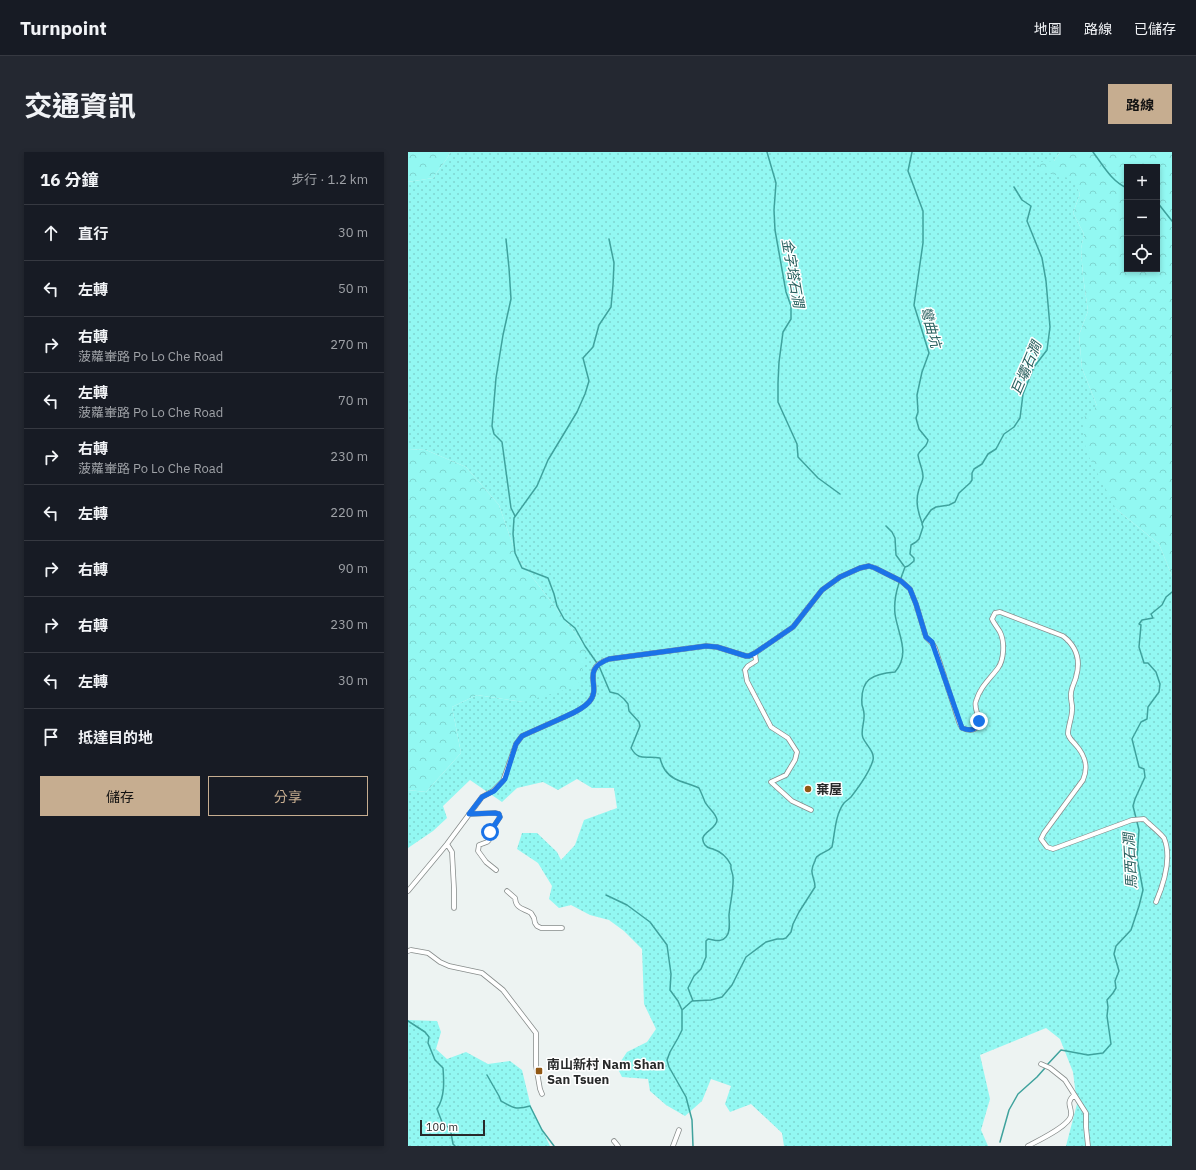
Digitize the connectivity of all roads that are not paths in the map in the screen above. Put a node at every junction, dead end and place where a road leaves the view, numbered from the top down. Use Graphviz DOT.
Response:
graph roads {
  1 [pos="755,653"];
  2 [pos="811,810"];
  3 [pos="469,814"];
  4 [pos="447,844"];
  5 [pos="496,870"];
  6 [pos="408,891"];
  7 [pos="507,891"];
  8 [pos="1156,902"];
  9 [pos="454,908"];
  10 [pos="562,928"];
  11 [pos="408,950"];
  12 [pos="1042,1064"];
  13 [pos="542,1094"];
  14 [pos="1074,1095"];
  15 [pos="679,1130"];
  16 [pos="614,1140"];
  17 [pos="618,1146"];
  18 [pos="673,1146"];
  19 [pos="1028,1146"];
  20 [pos="1088,1146"];
  1 -- 2 [label="street"];
  1 -- 3 [label="street"];
  1 -- 8 [label="street"];
  3 -- 4 [label="street"];
  3 -- 5 [label="street"];
  4 -- 6 [label="street"];
  4 -- 9 [label="street"];
  7 -- 10 [label="street"];
  11 -- 13 [label="street"];
  12 -- 14 [label="street"];
  14 -- 19 [label="street"];
  14 -- 20 [label="street"];
  15 -- 18 [label="street"];
  16 -- 17 [label="street"];
}
